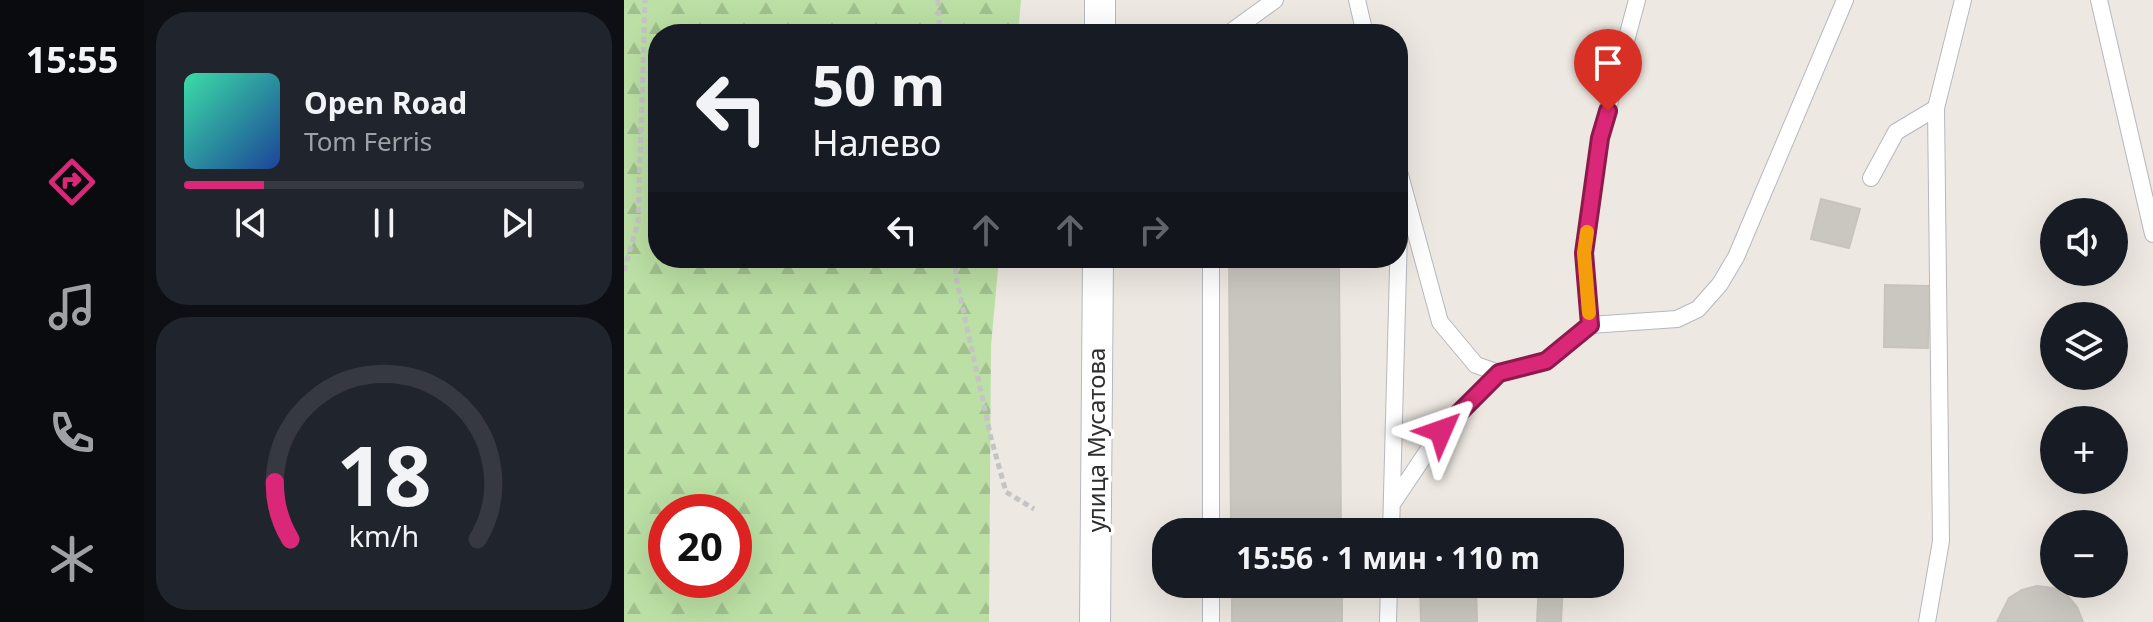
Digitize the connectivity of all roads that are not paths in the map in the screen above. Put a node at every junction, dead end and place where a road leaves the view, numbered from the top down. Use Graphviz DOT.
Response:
graph roads {
  1 [pos="1100,0"];
  2 [pos="1275,0"];
  3 [pos="1357,0"];
  4 [pos="1637,0"];
  5 [pos="1845,0"];
  6 [pos="1963,0"];
  7 [pos="2099,0"];
  8 [pos="1100,24"];
  9 [pos="1242,24"];
  10 [pos="1363,24"];
  11 [pos="1936,108"];
  12 [pos="1871,178"];
  13 [pos="1408,203"];
  14 [pos="2153,234"];
  15 [pos="1098,268"];
  16 [pos="1211,268"];
  17 [pos="1397,268"];
  18 [pos="1590,325"];
  19 [pos="1499,373"];
  20 [pos="1392,504"];
  21 [pos="1211,518"];
  22 [pos="1392,518"];
  23 [pos="1211,598"];
  24 [pos="1389,598"];
  25 [pos="1095,622"];
  26 [pos="1211,622"];
  27 [pos="1388,622"];
  28 [pos="1927,622"];
  1 -- 8 [label="street"];
  2 -- 9 [label="lane"];
  3 -- 10 [label="lane"];
  4 -- 18 [label="lane"];
  5 -- 18 [label="lane"];
  6 -- 11 [label="lane"];
  7 -- 14 [label="lane"];
  11 -- 12 [label="lane"];
  11 -- 28 [label="lane"];
  13 -- 19 [label="lane"];
  15 -- 25 [label="street, улица Мусатова"];
  16 -- 21 [label="lane"];
  17 -- 20 [label="lane"];
  18 -- 19 [label="lane"];
  19 -- 20 [label="lane"];
  20 -- 22 [label="lane"];
  23 -- 26 [label="lane"];
  24 -- 27 [label="lane"];
}
